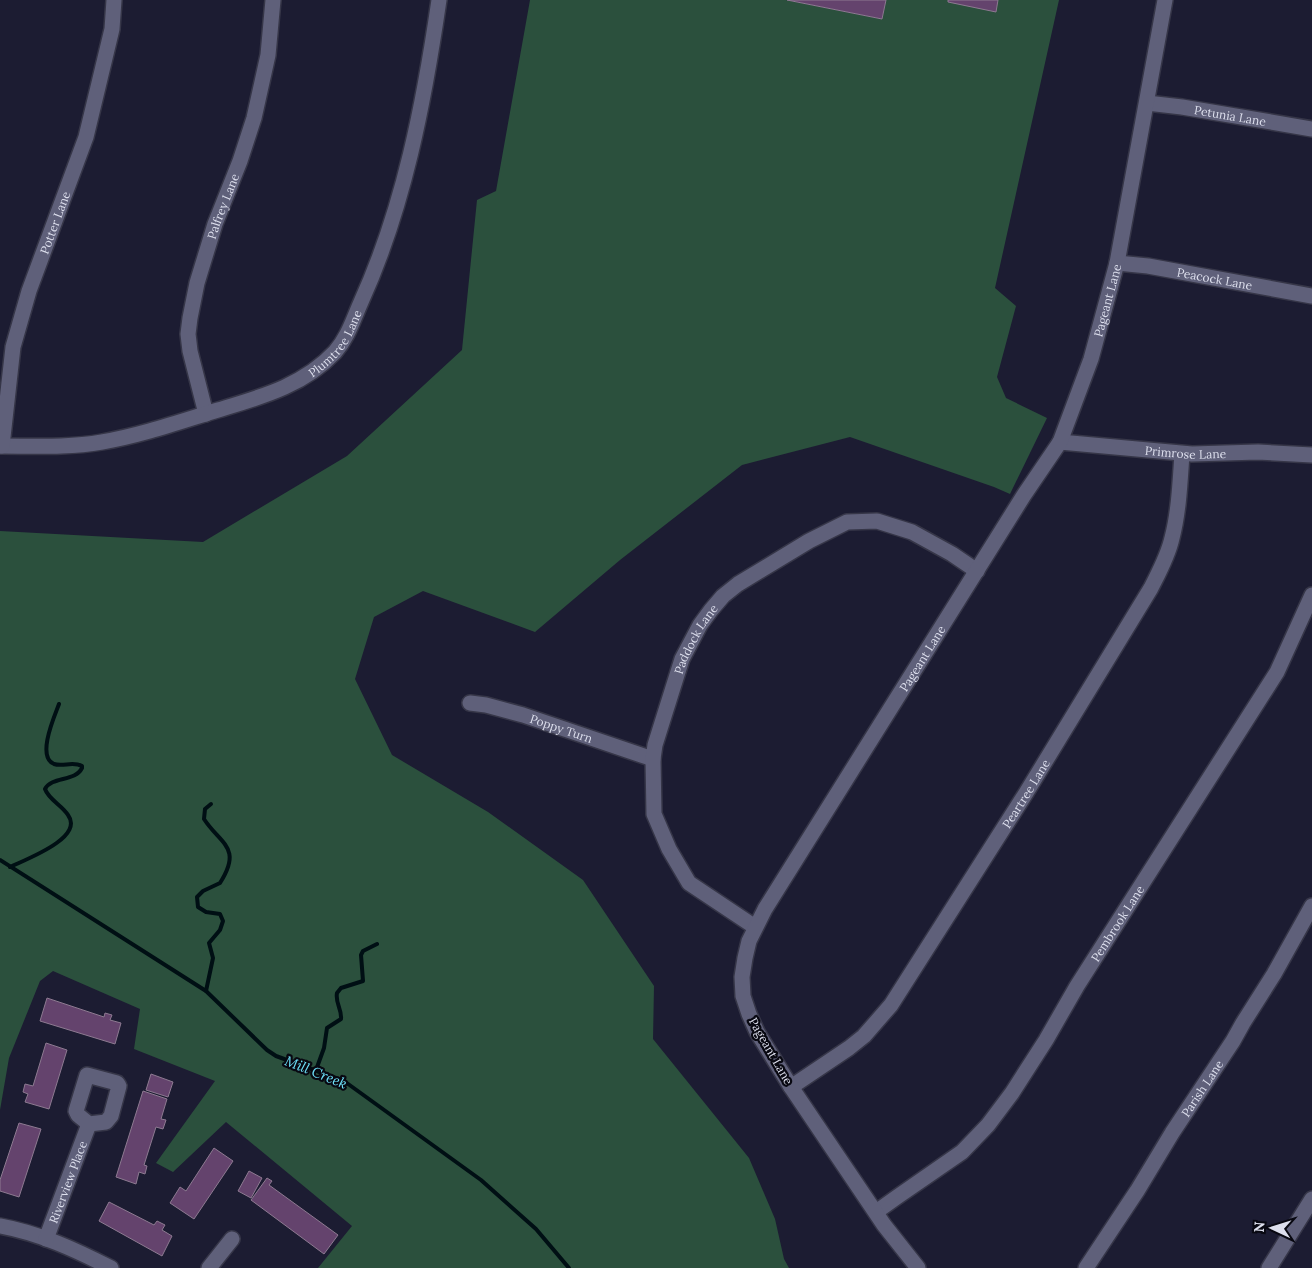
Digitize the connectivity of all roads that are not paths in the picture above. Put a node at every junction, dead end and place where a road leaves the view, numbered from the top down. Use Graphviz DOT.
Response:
graph roads {
  1 [pos="114,0"];
  2 [pos="273,0"];
  3 [pos="439,0"];
  4 [pos="1165,0"];
  5 [pos="1147,103"];
  6 [pos="1312,129"];
  7 [pos="1117,263"];
  8 [pos="1312,296"];
  9 [pos="206,414"];
  10 [pos="1060,442"];
  11 [pos="1,446"];
  12 [pos="1182,454"];
  13 [pos="1312,455"];
  14 [pos="977,571"];
  15 [pos="1312,595"];
  16 [pos="470,703"];
  17 [pos="653,759"];
  18 [pos="1312,906"];
  19 [pos="755,927"];
  20 [pos="791,1087"];
  21 [pos="88,1124"];
  22 [pos="1312,1199"];
  23 [pos="876,1212"];
  24 [pos="0,1226"];
  25 [pos="46,1239"];
  26 [pos="232,1239"];
  27 [pos="111,1268"];
  28 [pos="209,1268"];
  29 [pos="918,1268"];
  30 [pos="1086,1268"];
  31 [pos="1269,1268"];
  1 -- 11 [label="street, Potter Lane"];
  2 -- 9 [label="street, Palfrey Lane"];
  3 -- 9 [label="street, Plumtree Lane"];
  4 -- 5 [label="street, Pageant Lane"];
  5 -- 6 [label="street, Petunia Lane"];
  5 -- 7 [label="street, Pageant Lane"];
  7 -- 8 [label="street, Peacock Lane"];
  7 -- 10 [label="street, Pageant Lane"];
  9 -- 11 [label="street, Plumtree Lane"];
  10 -- 12 [label="street, Primrose Lane"];
  10 -- 14 [label="street, Pageant Lane"];
  12 -- 13 [label="street, Primrose Lane"];
  12 -- 20 [label="street, Peartree Lane"];
  14 -- 17 [label="street, Paddock Lane"];
  14 -- 19 [label="street, Pageant Lane"];
  15 -- 23 [label="street, Pembrook Lane"];
  16 -- 17 [label="street, Poppy Turn"];
  17 -- 19 [label="street, Paddock Lane"];
  18 -- 30 [label="street, Parish Lane"];
  19 -- 20 [label="street, Pageant Lane"];
  20 -- 23 [label="street, Pageant Lane"];
  21 -- 25 [label="street, Riverview Place"];
  22 -- 31 [label="street"];
  23 -- 29 [label="street, Pageant Lane"];
  24 -- 25 [label="street"];
  25 -- 27 [label="street"];
  26 -- 28 [label="street"];
}
